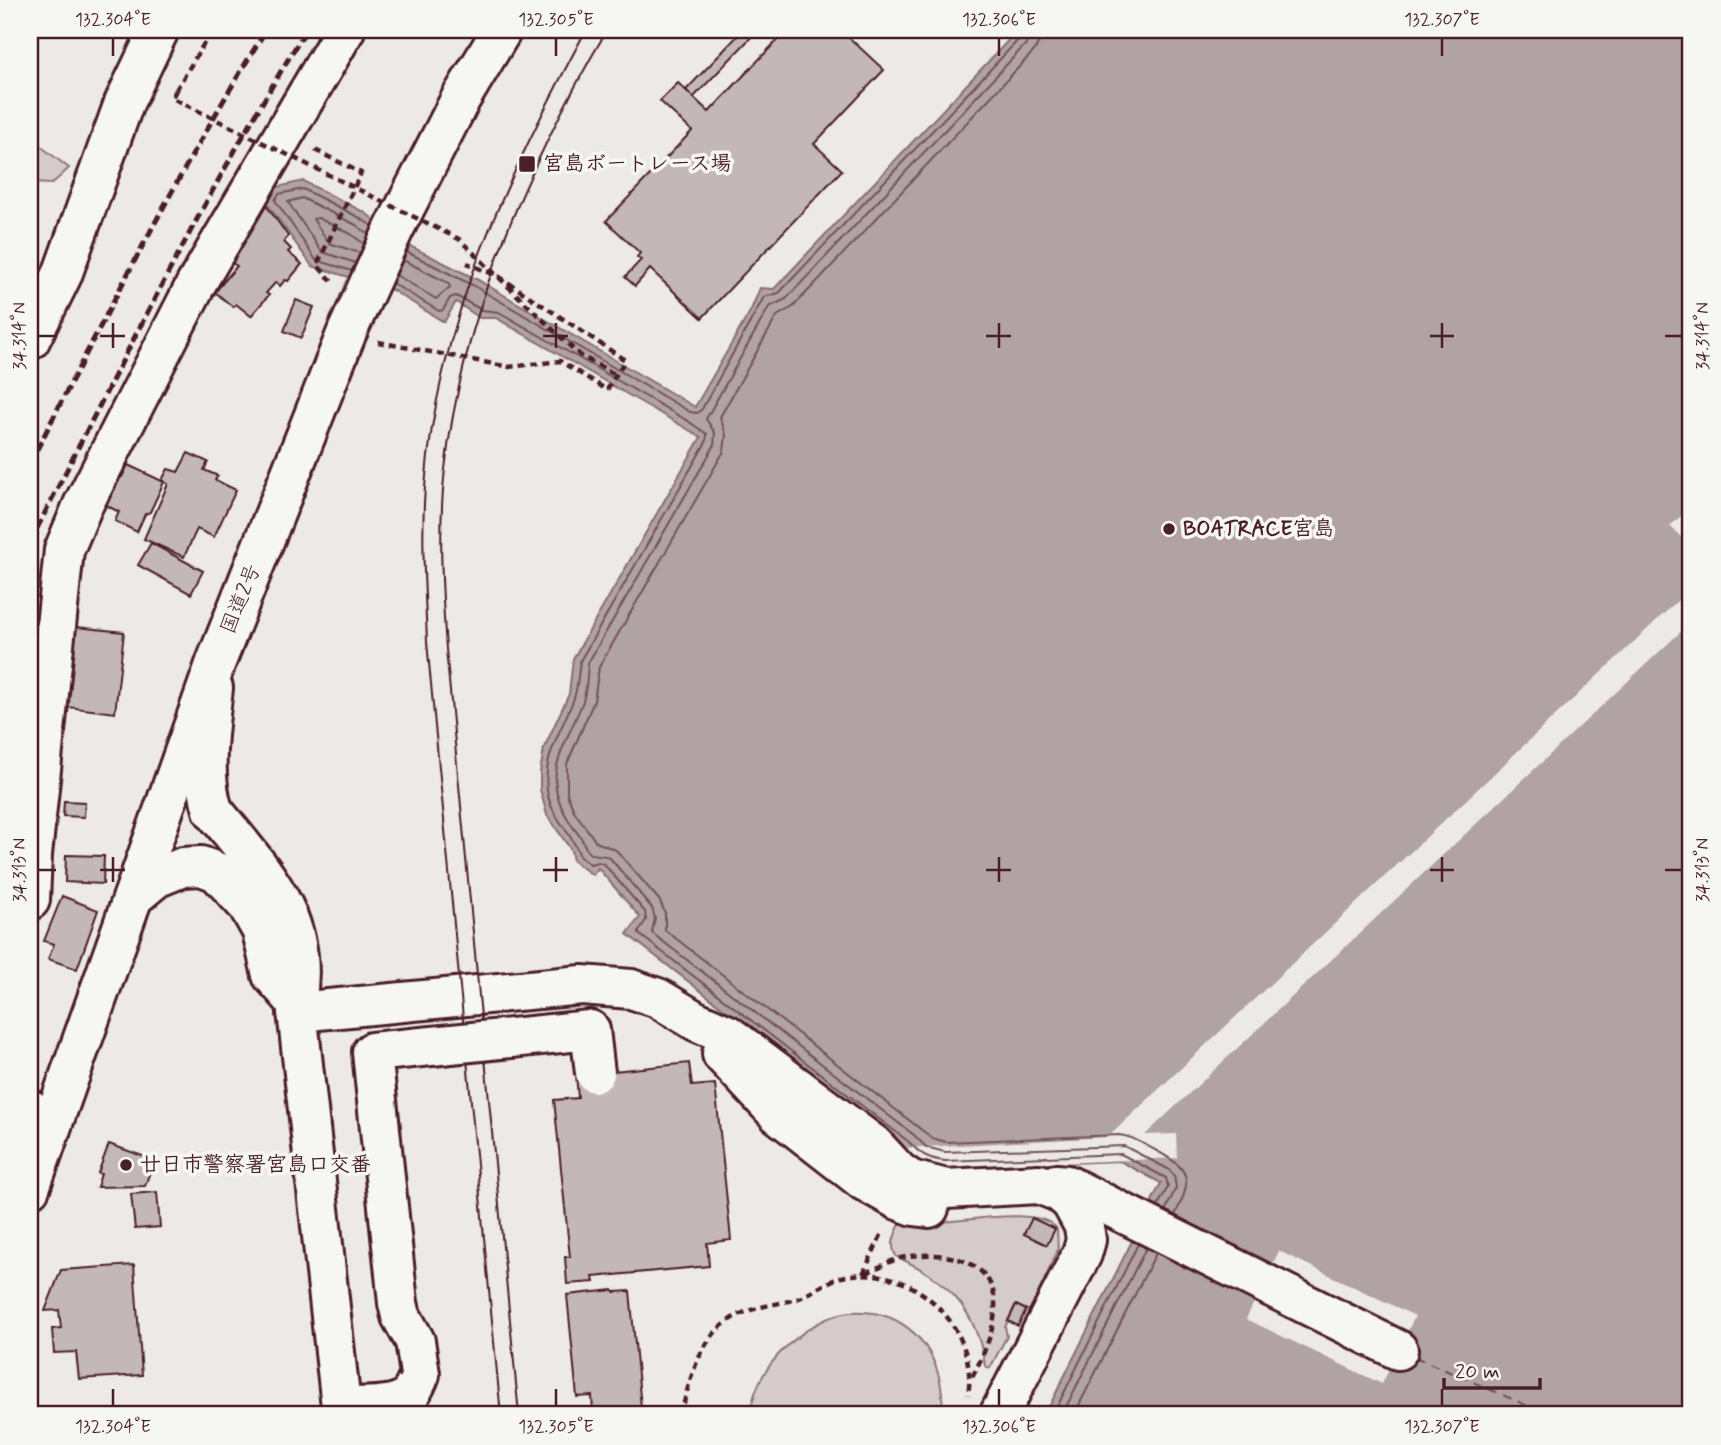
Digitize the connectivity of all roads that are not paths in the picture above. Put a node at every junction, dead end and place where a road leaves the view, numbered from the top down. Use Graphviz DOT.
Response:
graph roads {
  1 [pos="159,30"];
  2 [pos="345,30"];
  3 [pos="502,30"];
  4 [pos="30,340"];
  5 [pos="43,624"];
  6 [pos="216,662"];
  7 [pos="133,897"];
  8 [pos="30,900"];
  9 [pos="296,1007"];
  10 [pos="696,1021"];
  11 [pos="595,1073"];
  12 [pos="40,1120"];
  13 [pos="1040,1184"];
  14 [pos="30,1188"];
  15 [pos="1079,1214"];
  16 [pos="1398,1350"];
  17 [pos="983,1409"];
  18 [pos="342,1411"];
  1 -- 4 [label="main road"];
  2 -- 5 [label="main road"];
  3 -- 6 [label="main road, 国道2号"];
  5 -- 8 [label="main road"];
  6 -- 7 [label="main road, 国道2号"];
  6 -- 9 [label="main road"];
  7 -- 9 [label="main road"];
  7 -- 12 [label="main road, 国道2号"];
  9 -- 10 [label="main road"];
  9 -- 18 [label="main road"];
  10 -- 13 [label="main road"];
  10 -- 15 [label="main road"];
  11 -- 18 [label="main road, bridge"];
  12 -- 14 [label="main road, 国道2号"];
  13 -- 15 [label="main road"];
  13 -- 16 [label="main road"];
  15 -- 17 [label="main road"];
}
